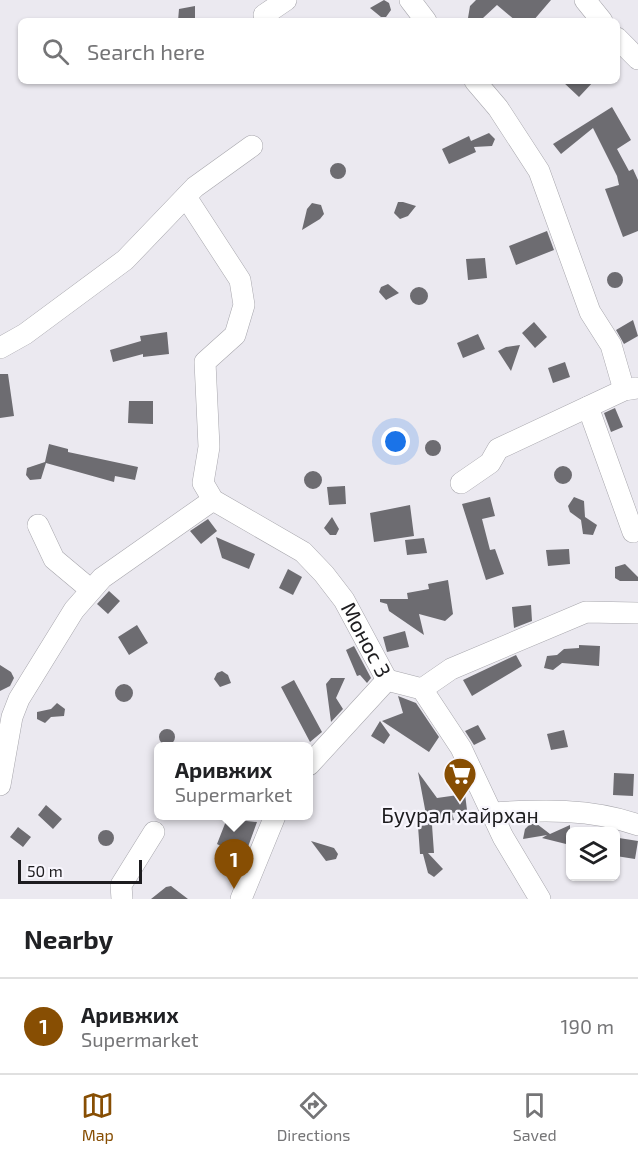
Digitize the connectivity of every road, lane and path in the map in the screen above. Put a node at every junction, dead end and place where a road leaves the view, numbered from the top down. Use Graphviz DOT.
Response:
graph roads {
  1 [pos="286,0"];
  2 [pos="410,0"];
  3 [pos="585,0"];
  4 [pos="264,15"];
  5 [pos="424,18"];
  6 [pos="600,18"];
  7 [pos="620,41"];
  8 [pos="638,59"];
  9 [pos="478,84"];
  10 [pos="252,146"];
  11 [pos="186,197"];
  12 [pos="0,348"];
  13 [pos="631,389"];
  14 [pos="588,407"];
  15 [pos="460,483"];
  16 [pos="213,500"];
  17 [pos="38,525"];
  18 [pos="633,532"];
  19 [pos="92,590"];
  20 [pos="638,613"];
  21 [pos="387,680"];
  22 [pos="422,689"];
  23 [pos="313,761"];
  24 [pos="0,785"];
  25 [pos="492,813"];
  26 [pos="273,820"];
  27 [pos="638,825"];
  28 [pos="154,832"];
  29 [pos="244,898"];
  30 [pos="122,899"];
  31 [pos="540,899"];
  1 -- 4 [label="street"];
  2 -- 5 [label="street"];
  3 -- 6 [label="street"];
  7 -- 8 [label="street"];
  9 -- 13 [label="street"];
  10 -- 11 [label="street"];
  11 -- 12 [label="street"];
  11 -- 16 [label="street"];
  13 -- 14 [label="street"];
  14 -- 15 [label="street"];
  14 -- 18 [label="street"];
  16 -- 19 [label="street"];
  16 -- 21 [label="street, Монос 3"];
  17 -- 19 [label="street"];
  19 -- 24 [label="street"];
  20 -- 22 [label="street"];
  21 -- 22 [label="street, Монос 3"];
  21 -- 23 [label="street"];
  22 -- 25 [label="street"];
  25 -- 27 [label="street"];
  25 -- 31 [label="street"];
  26 -- 29 [label="street"];
  28 -- 30 [label="street"];
}
